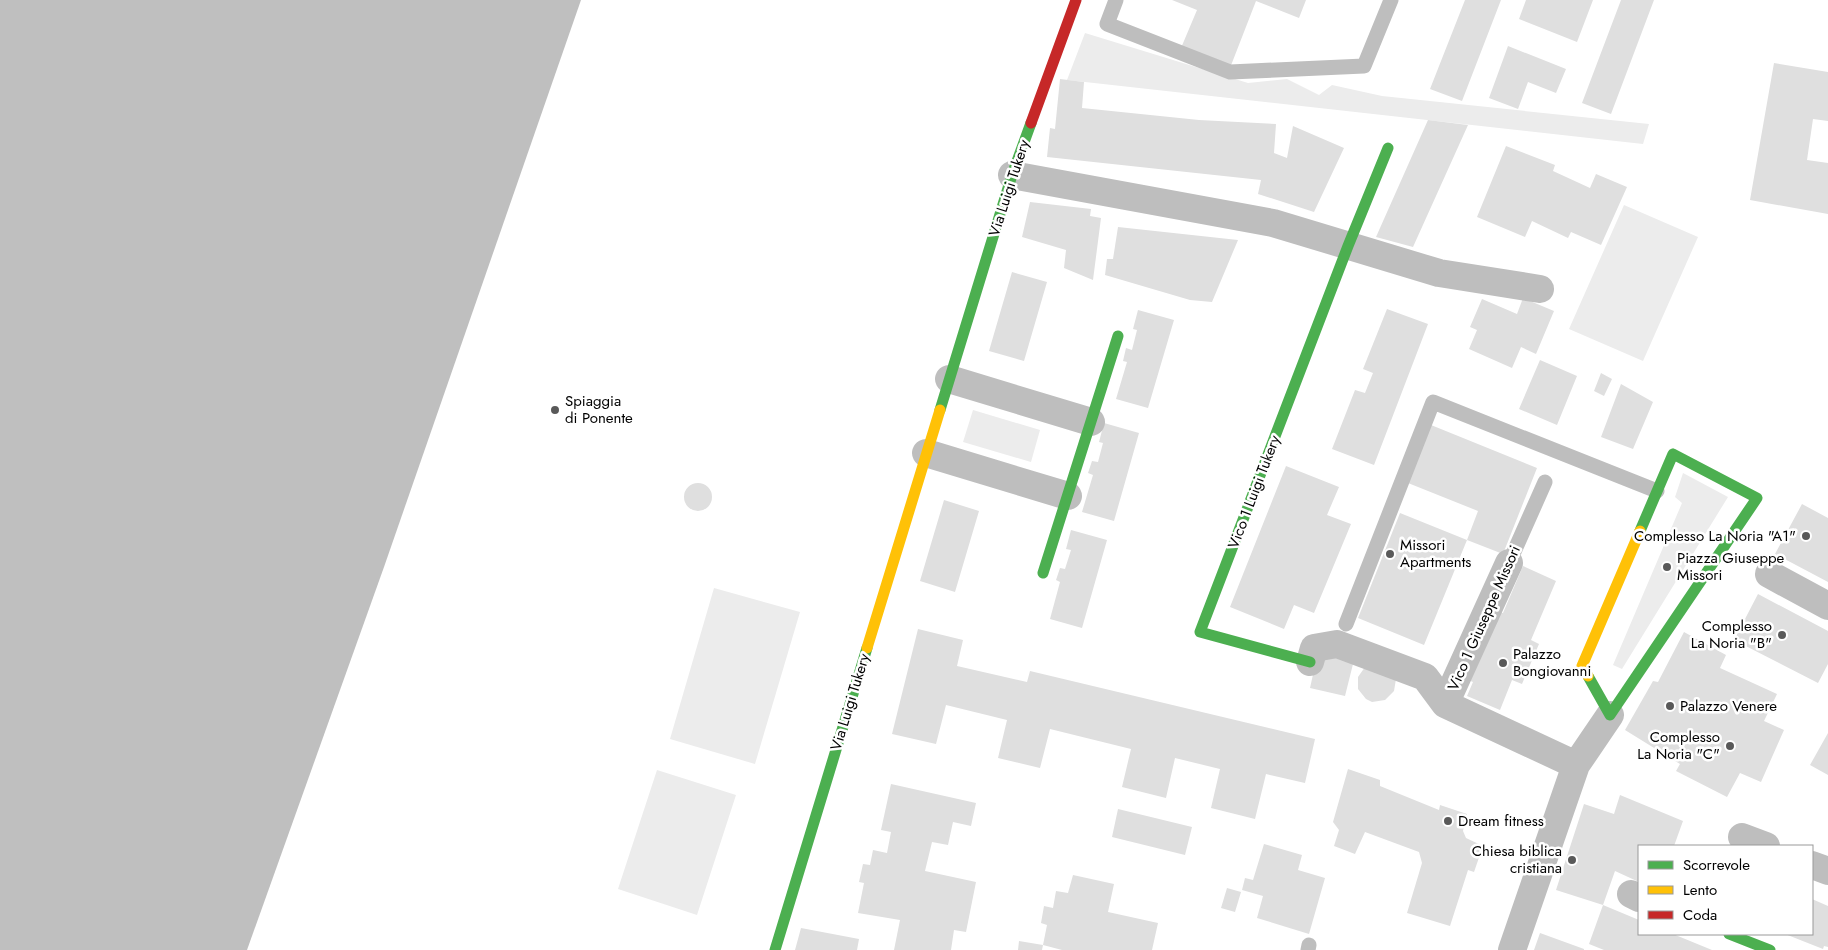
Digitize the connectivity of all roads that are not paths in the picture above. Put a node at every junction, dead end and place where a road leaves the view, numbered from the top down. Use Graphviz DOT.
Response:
graph roads {
  1 [pos="1076,0"];
  2 [pos="1116,0"];
  3 [pos="1392,0"];
  4 [pos="1388,148"];
  5 [pos="1012,175"];
  6 [pos="1348,246"];
  7 [pos="1540,289"];
  8 [pos="1118,336"];
  9 [pos="949,379"];
  10 [pos="1091,422"];
  11 [pos="926,453"];
  12 [pos="1545,482"];
  13 [pos="1656,491"];
  14 [pos="1068,496"];
  15 [pos="1509,563"];
  16 [pos="1044,573"];
  17 [pos="1769,574"];
  18 [pos="1828,606"];
  19 [pos="1346,624"];
  20 [pos="1310,662"];
  21 [pos="1446,704"];
  22 [pos="1610,715"];
  23 [pos="1576,765"];
  24 [pos="1813,865"];
  25 [pos="1828,871"];
  26 [pos="1732,935"];
  27 [pos="775,950"];
  28 [pos="1512,950"];
  29 [pos="1770,950"];
  1 -- 5 [label="street, Via Luigi Tukery"];
  2 -- 3 [label="lane"];
  4 -- 6 [label="street, Vico 1 Luigi Tukery"];
  5 -- 6 [label="street"];
  5 -- 9 [label="street, Via Luigi Tukery"];
  6 -- 7 [label="street"];
  6 -- 20 [label="street, Vico 1 Luigi Tukery"];
  8 -- 10 [label="street"];
  9 -- 10 [label="street"];
  9 -- 11 [label="street, Via Luigi Tukery"];
  10 -- 14 [label="street"];
  11 -- 14 [label="street"];
  11 -- 27 [label="street, Via Luigi Tukery"];
  12 -- 15 [label="lane, Vico 1 Giuseppe Missori"];
  13 -- 19 [label="lane"];
  13 -- 22 [label="street"];
  13 -- 22 [label="street"];
  14 -- 16 [label="street"];
  15 -- 21 [label="street, Vico 1 Giuseppe Missori"];
  17 -- 18 [label="street"];
  20 -- 21 [label="street"];
  21 -- 23 [label="street, Vico 1 Giuseppe Missori"];
  22 -- 23 [label="street"];
  23 -- 28 [label="street"];
  24 -- 25 [label="street"];
  26 -- 29 [label="street"];
}
